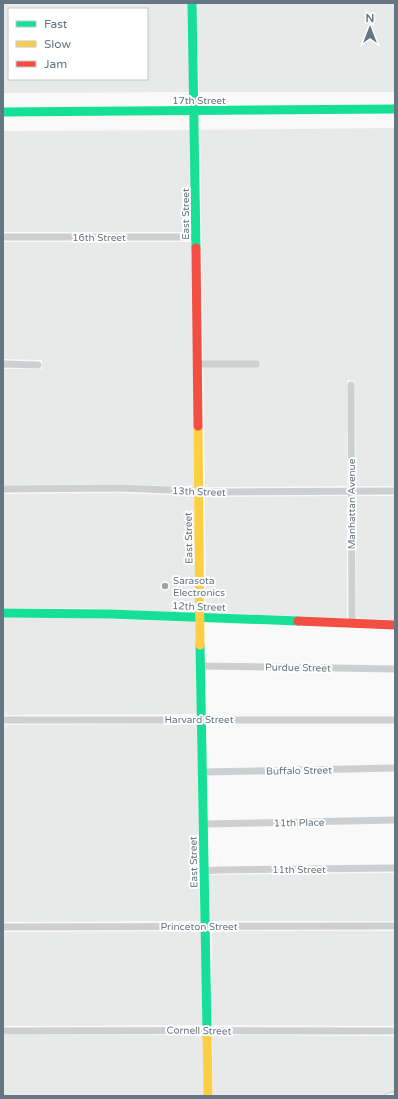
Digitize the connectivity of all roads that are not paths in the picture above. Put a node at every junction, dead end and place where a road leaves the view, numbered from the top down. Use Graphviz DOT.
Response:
graph roads {
  1 [pos="192,3"];
  2 [pos="395,109"];
  3 [pos="195,111"];
  4 [pos="3,112"];
  5 [pos="3,237"];
  6 [pos="196,237"];
  7 [pos="3,364"];
  8 [pos="38,364"];
  9 [pos="198,364"];
  10 [pos="256,364"];
  11 [pos="351,385"];
  12 [pos="3,489"];
  13 [pos="351,491"];
  14 [pos="395,491"];
  15 [pos="198,492"];
  16 [pos="3,613"];
  17 [pos="200,618"];
  18 [pos="352,623"];
  19 [pos="395,624"];
  20 [pos="200,666"];
  21 [pos="395,669"];
  22 [pos="201,719"];
  23 [pos="3,720"];
  24 [pos="395,720"];
  25 [pos="395,768"];
  26 [pos="202,772"];
  27 [pos="395,820"];
  28 [pos="203,824"];
  29 [pos="395,868"];
  30 [pos="204,871"];
  31 [pos="205,926"];
  32 [pos="395,926"];
  33 [pos="3,927"];
  34 [pos="207,1030"];
  35 [pos="3,1031"];
  36 [pos="395,1031"];
  37 [pos="208,1096"];
  1 -- 3 [label="street, East Street"];
  2 -- 3 [label="street, 17th Street"];
  3 -- 4 [label="street, 17th Street"];
  3 -- 6 [label="street, East Street"];
  5 -- 6 [label="street, 16th Street"];
  6 -- 9 [label="street, East Street"];
  7 -- 8 [label="street"];
  9 -- 10 [label="street"];
  9 -- 15 [label="street, East Street"];
  11 -- 13 [label="street, Manhattan Avenue"];
  12 -- 15 [label="street, 13th Street"];
  13 -- 14 [label="street, 13th Street"];
  13 -- 15 [label="street, 13th Street"];
  13 -- 18 [label="street, Manhattan Avenue"];
  15 -- 17 [label="street, East Street"];
  16 -- 17 [label="street, 12th Street"];
  17 -- 18 [label="street, 12th Street"];
  17 -- 20 [label="street, East Street"];
  18 -- 19 [label="street, 12th Street"];
  20 -- 21 [label="street, Purdue Street"];
  20 -- 22 [label="street, East Street"];
  22 -- 23 [label="street, Harvard Street"];
  22 -- 24 [label="street, Harvard Street"];
  22 -- 26 [label="street, East Street"];
  25 -- 26 [label="street, Buffalo Street"];
  26 -- 28 [label="street, East Street"];
  27 -- 28 [label="street, 11th Place"];
  28 -- 30 [label="street, East Street"];
  29 -- 30 [label="street, 11th Street"];
  30 -- 31 [label="street, East Street"];
  31 -- 32 [label="street, Princeton Street"];
  31 -- 33 [label="street, Princeton Street"];
  31 -- 34 [label="street, East Street"];
  34 -- 35 [label="street, Cornell Street"];
  34 -- 36 [label="street, Cornell Street"];
  34 -- 37 [label="street, East Street"];
}
